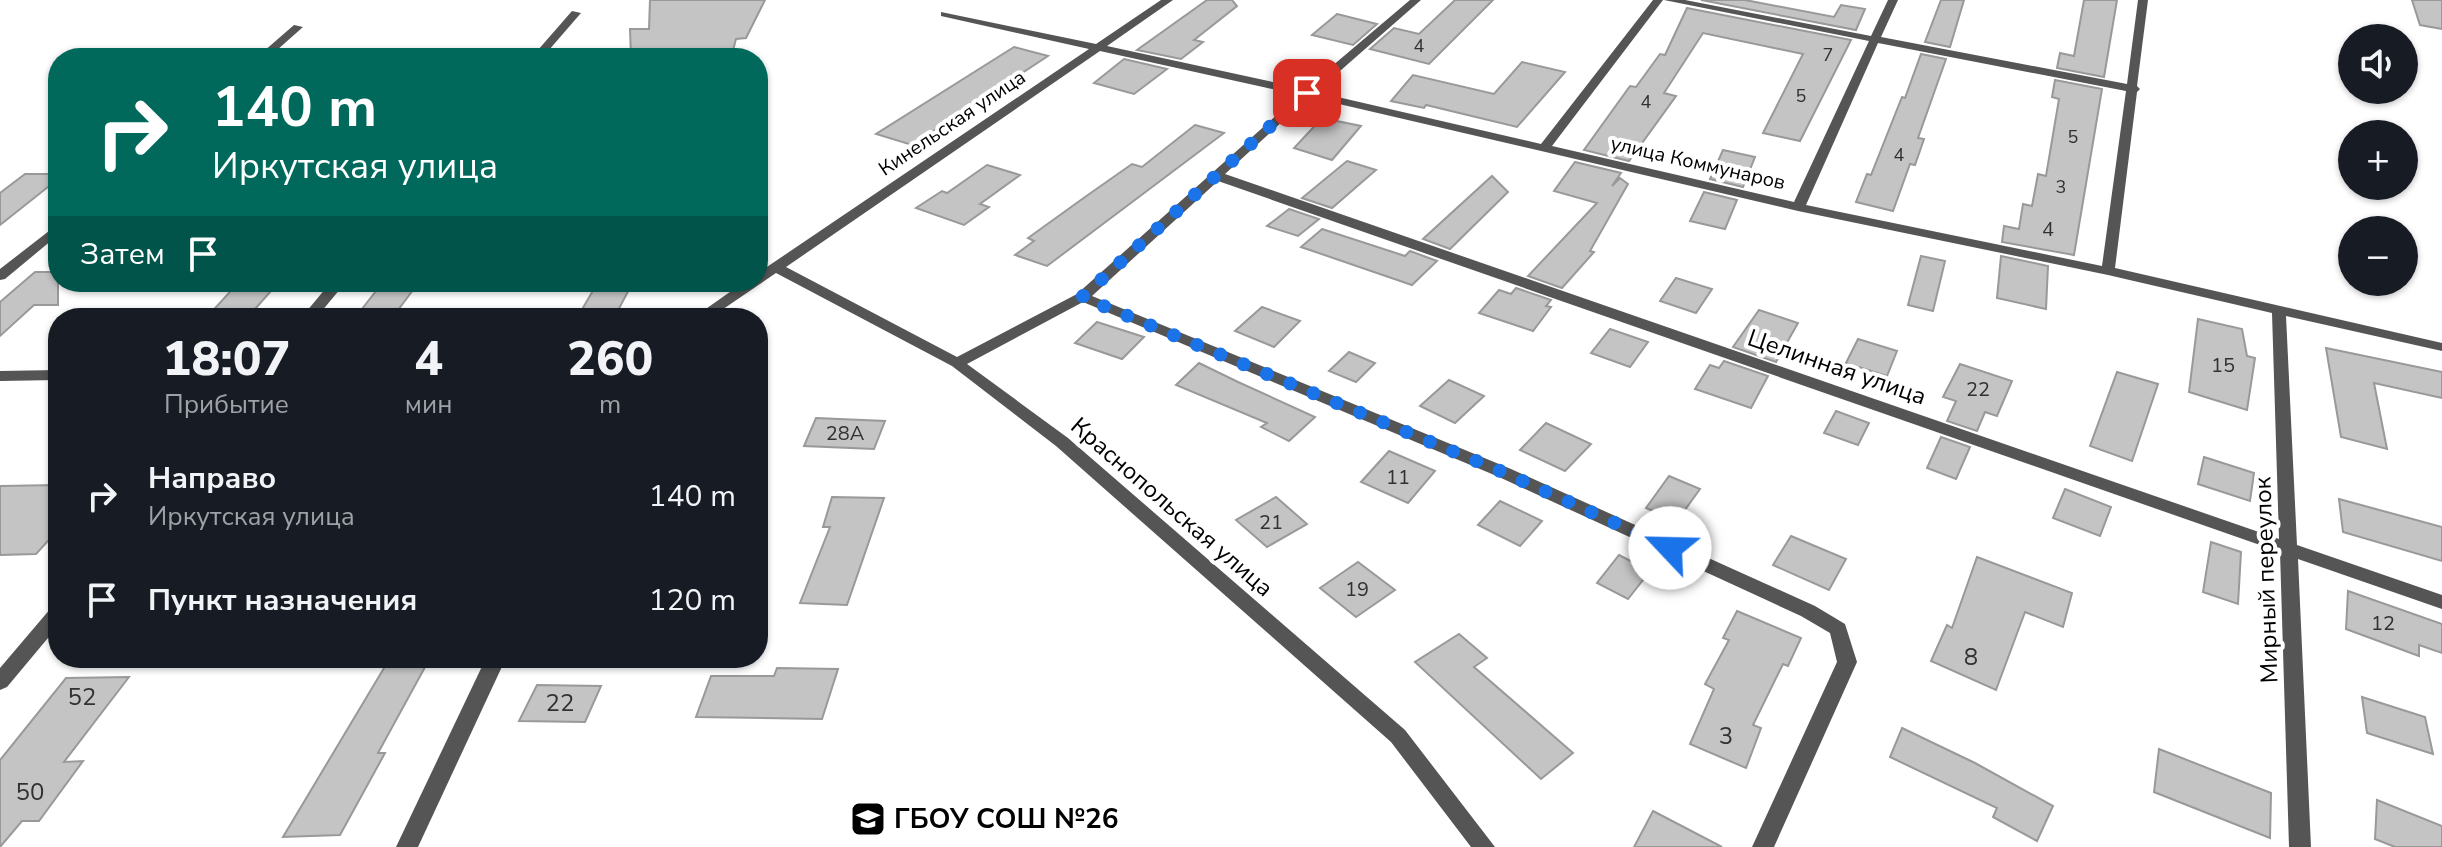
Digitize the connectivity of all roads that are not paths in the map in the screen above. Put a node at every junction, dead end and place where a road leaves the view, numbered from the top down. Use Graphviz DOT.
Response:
graph roads {
  1 [pos="1168,0"];
  2 [pos="1416,0"];
  3 [pos="1658,0"];
  4 [pos="1669,0"];
  5 [pos="1893,0"];
  6 [pos="2143,0"];
  7 [pos="576,13"];
  8 [pos="945,14"];
  9 [pos="298,27"];
  10 [pos="1874,39"];
  11 [pos="1098,47"];
  12 [pos="273,48"];
  13 [pos="545,48"];
  14 [pos="2134,89"];
  15 [pos="1307,93"];
  16 [pos="1544,148"];
  17 [pos="1217,176"];
  18 [pos="1798,207"];
  19 [pos="48,236"];
  20 [pos="776,267"];
  21 [pos="2108,271"];
  22 [pos="768,272"];
  23 [pos="0,276"];
  24 [pos="330,292"];
  25 [pos="738,292"];
  26 [pos="1082,297"];
  27 [pos="317,308"];
  28 [pos="715,308"];
  29 [pos="2279,311"];
  30 [pos="2442,347"];
  31 [pos="957,363"];
  32 [pos="48,375"];
  33 [pos="0,376"];
  34 [pos="2288,550"];
  35 [pos="2442,602"];
  36 [pos="48,625"];
  37 [pos="491,668"];
  38 [pos="0,682"];
  39 [pos="407,847"];
  40 [pos="1484,847"];
  41 [pos="1763,847"];
  42 [pos="2300,847"];
  1 -- 11 [label="street, Кинельская улица"];
  2 -- 15 [label="street"];
  3 -- 16 [label="street"];
  4 -- 10 [label="street"];
  5 -- 10 [label="street"];
  6 -- 14 [label="street"];
  7 -- 13 [label="street"];
  8 -- 11 [label="street, улица Коммунаров"];
  9 -- 12 [label="street"];
  10 -- 14 [label="street"];
  10 -- 18 [label="street"];
  11 -- 15 [label="street, улица Коммунаров"];
  11 -- 20 [label="street, Кинельская улица"];
  14 -- 21 [label="street"];
  15 -- 16 [label="street, улица Коммунаров"];
  15 -- 17 [label="street"];
  16 -- 18 [label="street, улица Коммунаров"];
  17 -- 26 [label="street"];
  17 -- 34 [label="street, Целинная улица"];
  18 -- 21 [label="street, улица Коммунаров"];
  19 -- 23 [label="street"];
  20 -- 22 [label="street, Кинельская улица"];
  20 -- 31 [label="street, Краснопольская улица"];
  21 -- 29 [label="street, улица Коммунаров"];
  24 -- 27 [label="street"];
  25 -- 28 [label="street, Кинельская улица"];
  26 -- 31 [label="street"];
  26 -- 41 [label="street"];
  29 -- 30 [label="street, улица Коммунаров"];
  29 -- 34 [label="street, Мирный переулок"];
  31 -- 40 [label="street, Краснопольская улица"];
  32 -- 33 [label="street"];
  34 -- 35 [label="street, Целинная улица"];
  34 -- 42 [label="street, Мирный переулок"];
  36 -- 38 [label="street"];
  37 -- 39 [label="street"];
}
